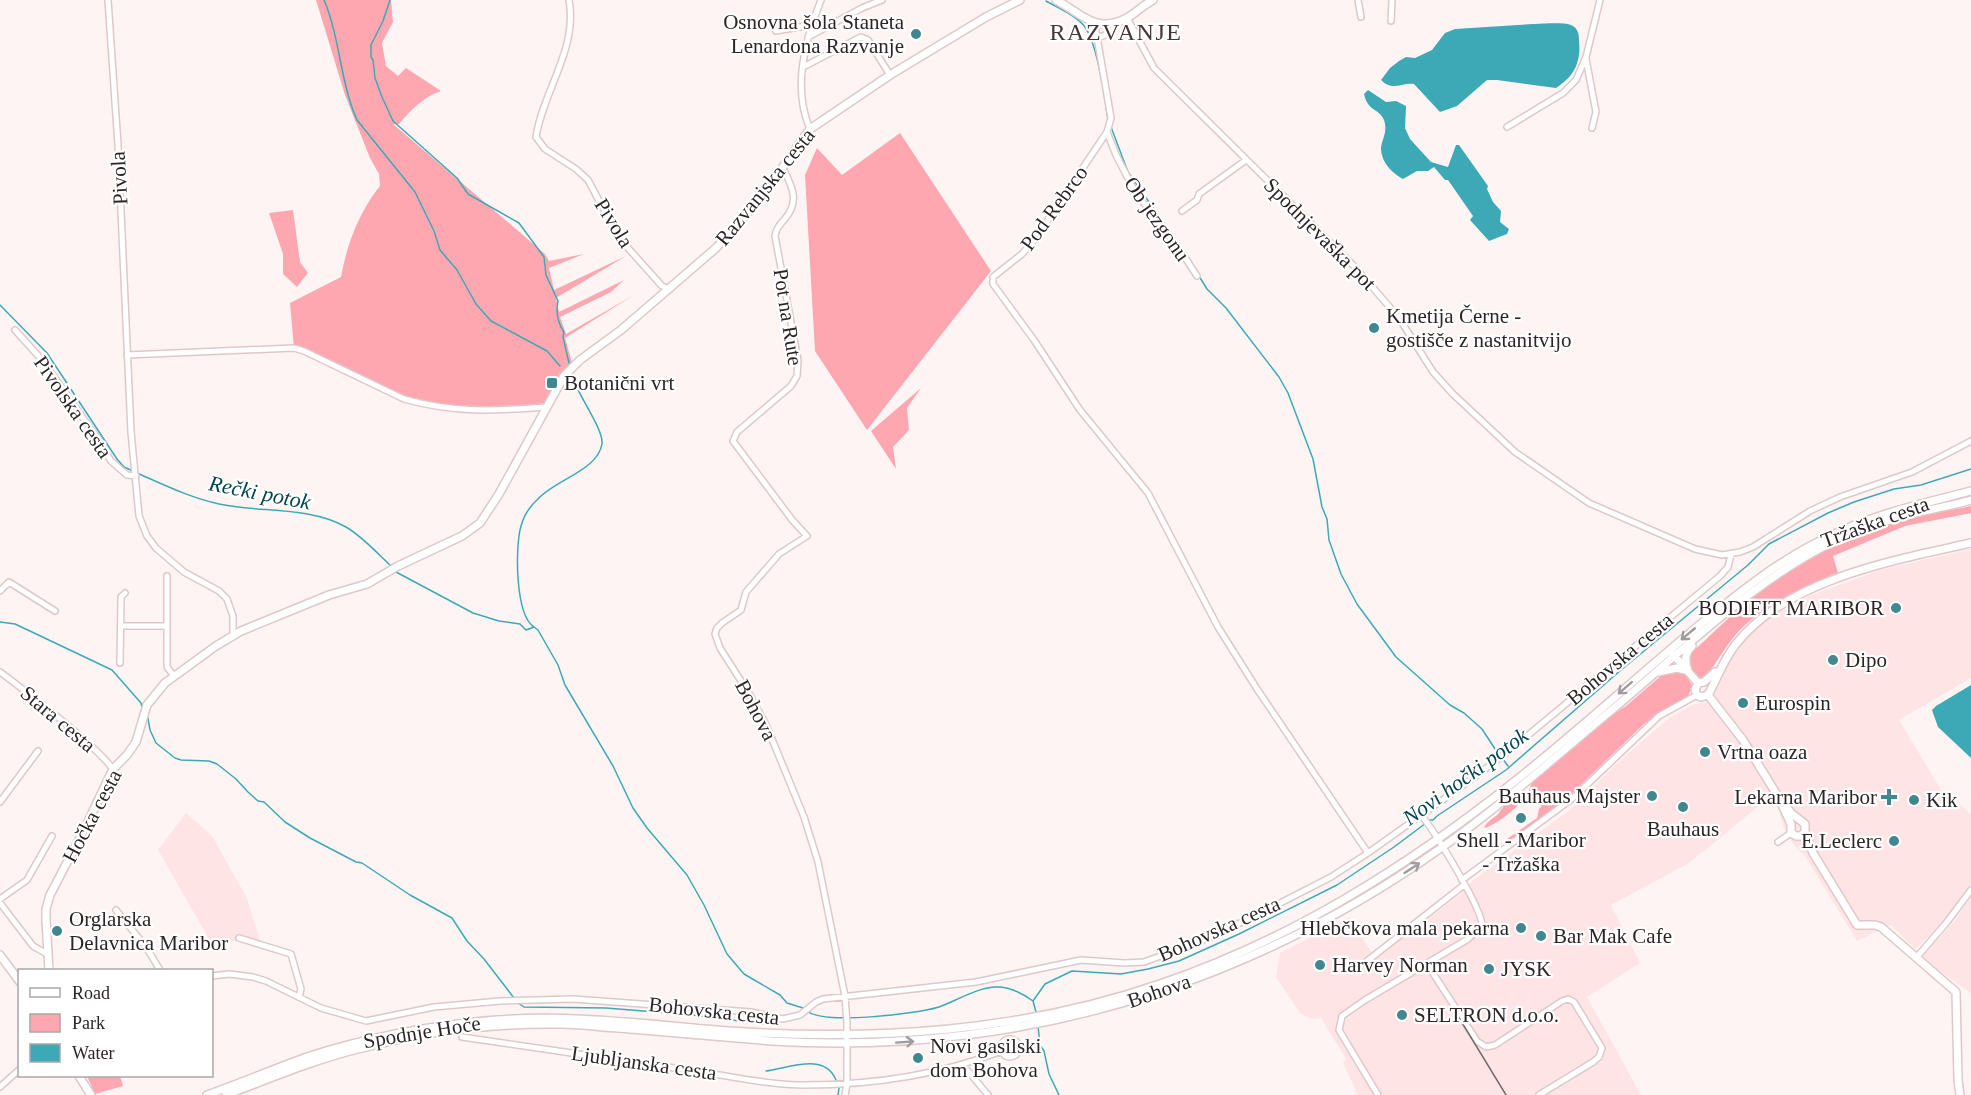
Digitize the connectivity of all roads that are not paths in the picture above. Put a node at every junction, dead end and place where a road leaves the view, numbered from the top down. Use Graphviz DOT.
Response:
graph roads {
  1 [pos="108,0"];
  2 [pos="569,0"];
  3 [pos="821,0"];
  4 [pos="882,0"];
  5 [pos="1020,0"];
  6 [pos="1056,0"];
  7 [pos="1153,0"];
  8 [pos="1358,0"];
  9 [pos="1392,0"];
  10 [pos="1600,0"];
  11 [pos="1361,17"];
  12 [pos="1127,18"];
  13 [pos="1391,21"];
  14 [pos="1117,22"];
  15 [pos="1095,24"];
  16 [pos="811,25"];
  17 [pos="776,31"];
  18 [pos="808,37"];
  19 [pos="1097,37"];
  20 [pos="1586,57"];
  21 [pos="803,67"];
  22 [pos="890,75"];
  23 [pos="1109,127"];
  24 [pos="1507,127"];
  25 [pos="1592,128"];
  26 [pos="810,129"];
  27 [pos="1246,160"];
  28 [pos="783,168"];
  29 [pos="1182,211"];
  30 [pos="1197,276"];
  31 [pos="670,289"];
  32 [pos="15,330"];
  33 [pos="127,355"];
  34 [pos="545,407"];
  35 [pos="1971,441"];
  36 [pos="136,476"];
  37 [pos="1971,491"];
  38 [pos="1971,502"];
  39 [pos="1971,544"];
  40 [pos="1731,555"];
  41 [pos="167,576"];
  42 [pos="0,591"];
  43 [pos="125,593"];
  44 [pos="741,610"];
  45 [pos="56,611"];
  46 [pos="121,626"];
  47 [pos="167,626"];
  48 [pos="1704,632"];
  49 [pos="233,636"];
  50 [pos="1669,650"];
  51 [pos="1675,657"];
  52 [pos="120,663"];
  53 [pos="1721,666"];
  54 [pos="1688,671"];
  55 [pos="0,672"];
  56 [pos="1657,672"];
  57 [pos="174,675"];
  58 [pos="1701,683"];
  59 [pos="1709,692"];
  60 [pos="1697,695"];
  61 [pos="38,751"];
  62 [pos="113,769"];
  63 [pos="1779,798"];
  64 [pos="0,802"];
  65 [pos="1422,816"];
  66 [pos="1799,820"];
  67 [pos="1791,824"];
  68 [pos="1798,834"];
  69 [pos="52,836"];
  70 [pos="1438,840"];
  71 [pos="1778,842"];
  72 [pos="1442,848"];
  73 [pos="1368,854"];
  74 [pos="1463,883"];
  75 [pos="1971,890"];
  76 [pos="0,901"];
  77 [pos="116,910"];
  78 [pos="239,938"];
  79 [pos="49,955"];
  80 [pos="0,956"];
  81 [pos="1916,958"];
  82 [pos="1367,961"];
  83 [pos="1427,964"];
  84 [pos="50,969"];
  85 [pos="159,969"];
  86 [pos="213,976"];
  87 [pos="18,979"];
  88 [pos="845,996"];
  89 [pos="299,998"];
  90 [pos="1043,1019"];
  91 [pos="1032,1021"];
  92 [pos="645,1027"];
  93 [pos="847,1034"];
  94 [pos="462,1037"];
  95 [pos="847,1043"];
  96 [pos="1002,1051"];
  97 [pos="963,1065"];
  98 [pos="18,1071"];
  99 [pos="80,1077"];
  100 [pos="847,1084"];
  101 [pos="0,1087"];
  102 [pos="89,1093"];
  103 [pos="207,1095"];
  104 [pos="226,1095"];
  105 [pos="845,1095"];
  106 [pos="988,1095"];
  107 [pos="1378,1095"];
  108 [pos="1539,1095"];
  109 [pos="1960,1095"];
  1 -- 33 [label="street, Pivola"];
  2 -- 31 [label="street, Pivola"];
  3 -- 16 [label="street"];
  4 -- 18 [label="street"];
  5 -- 22 [label="main road, Razvanjska cesta"];
  6 -- 15 [label="main road"];
  7 -- 12 [label="main road"];
  8 -- 11 [label="street"];
  9 -- 13 [label="street"];
  10 -- 20 [label="street"];
  12 -- 14 [label="main road"];
  12 -- 27 [label="street, Spodnjevaška pot"];
  14 -- 15 [label="main road"];
  14 -- 19 [label="street"];
  15 -- 19 [label="street"];
  16 -- 17 [label="street"];
  16 -- 18 [label="street"];
  18 -- 21 [label="street"];
  19 -- 23 [label="street, Ob jezgonu"];
  20 -- 24 [label="street"];
  20 -- 25 [label="street"];
  21 -- 22 [label="street"];
  21 -- 26 [label="street"];
  22 -- 26 [label="main road, Razvanjska cesta"];
  23 -- 30 [label="street, Ob jezgonu"];
  23 -- 73 [label="street, Pod Rebrco"];
  26 -- 28 [label="main road, Razvanjska cesta"];
  27 -- 29 [label="street, Spodnjevaška pot"];
  27 -- 40 [label="street, Spodnjevaška pot"];
  28 -- 31 [label="main road, Razvanjska cesta"];
  28 -- 44 [label="street, Pot na Rute"];
  31 -- 34 [label="main road"];
  32 -- 36 [label="street, Pivolska cesta"];
  33 -- 34 [label="street"];
  33 -- 36 [label="street, Pivola"];
  34 -- 49 [label="main road, Hočka cesta"];
  35 -- 40 [label="street"];
  36 -- 49 [label="street"];
  37 -- 50 [label="main road, Tržaška cesta, one-way"];
  38 -- 48 [label="main road, Tržaška cesta"];
  39 -- 53 [label="main road, Tržaška cesta"];
  40 -- 65 [label="street, Bohovska cesta"];
  41 -- 47 [label="street"];
  42 -- 45 [label="street"];
  43 -- 46 [label="street"];
  44 -- 88 [label="street, Bohova"];
  46 -- 47 [label="street"];
  46 -- 52 [label="street"];
  47 -- 57 [label="street"];
  48 -- 51 [label="main road, Tržaška cesta"];
  48 -- 54 [label="main road"];
  49 -- 57 [label="main road, Hočka cesta"];
  50 -- 51 [label="main road"];
  50 -- 70 [label="main road, Tržaška cesta, one-way"];
  51 -- 54 [label="main road"];
  51 -- 56 [label="main road, Tržaška cesta"];
  53 -- 58 [label="main road"];
  53 -- 59 [label="main road"];
  54 -- 56 [label="main road"];
  54 -- 58 [label="main road"];
  55 -- 62 [label="street, Stara cesta"];
  56 -- 72 [label="main road, Tržaška cesta"];
  57 -- 62 [label="main road, Hočka cesta"];
  58 -- 59 [label="main road"];
  58 -- 60 [label="main road"];
  59 -- 60 [label="main road"];
  59 -- 63 [label="main road"];
  60 -- 74 [label="street"];
  61 -- 64 [label="street"];
  62 -- 79 [label="main road, Hočka cesta"];
  63 -- 66 [label="main road"];
  63 -- 67 [label="main road"];
  65 -- 70 [label="street"];
  65 -- 73 [label="street, Bohovska cesta"];
  66 -- 67 [label="main road"];
  66 -- 68 [label="main road"];
  67 -- 68 [label="main road"];
  68 -- 71 [label="street"];
  68 -- 81 [label="main road"];
  69 -- 76 [label="street"];
  70 -- 72 [label="street"];
  70 -- 90 [label="main road, Bohova"];
  72 -- 74 [label="street"];
  90 -- 72 [label="main road, Bohova, one-way"];
  73 -- 88 [label="street, Bohovska cesta"];
  74 -- 82 [label="street"];
  74 -- 83 [label="street"];
  75 -- 81 [label="street"];
  76 -- 79 [label="street"];
  77 -- 85 [label="street"];
  78 -- 89 [label="street"];
  79 -- 84 [label="main road, Hočka cesta"];
  80 -- 87 [label="main road"];
  81 -- 109 [label="main road"];
  83 -- 107 [label="street"];
  83 -- 108 [label="street"];
  86 -- 89 [label="street, Bohovska cesta"];
  88 -- 89 [label="street, Bohovska cesta"];
  88 -- 93 [label="street, Bohova"];
  90 -- 91 [label="main road, Bohova"];
  91 -- 93 [label="main road, Bohova"];
  95 -- 91 [label="main road, Bohova, one-way"];
  92 -- 93 [label="main road, Bohova"];
  92 -- 95 [label="main road, Bohova"];
  92 -- 103 [label="main road, Spodnje Hoče"];
  92 -- 104 [label="main road, Spodnje Hoče"];
  93 -- 95 [label="street, Bohova"];
  94 -- 100 [label="street, Ljubljanska cesta"];
  95 -- 100 [label="street, Bohova"];
  96 -- 97 [label="street, Ljubljanska cesta"];
  97 -- 100 [label="street, Ljubljanska cesta"];
  97 -- 106 [label="street"];
  98 -- 101 [label="street"];
  99 -- 102 [label="main road"];
  100 -- 105 [label="street, Bohova"];
}
